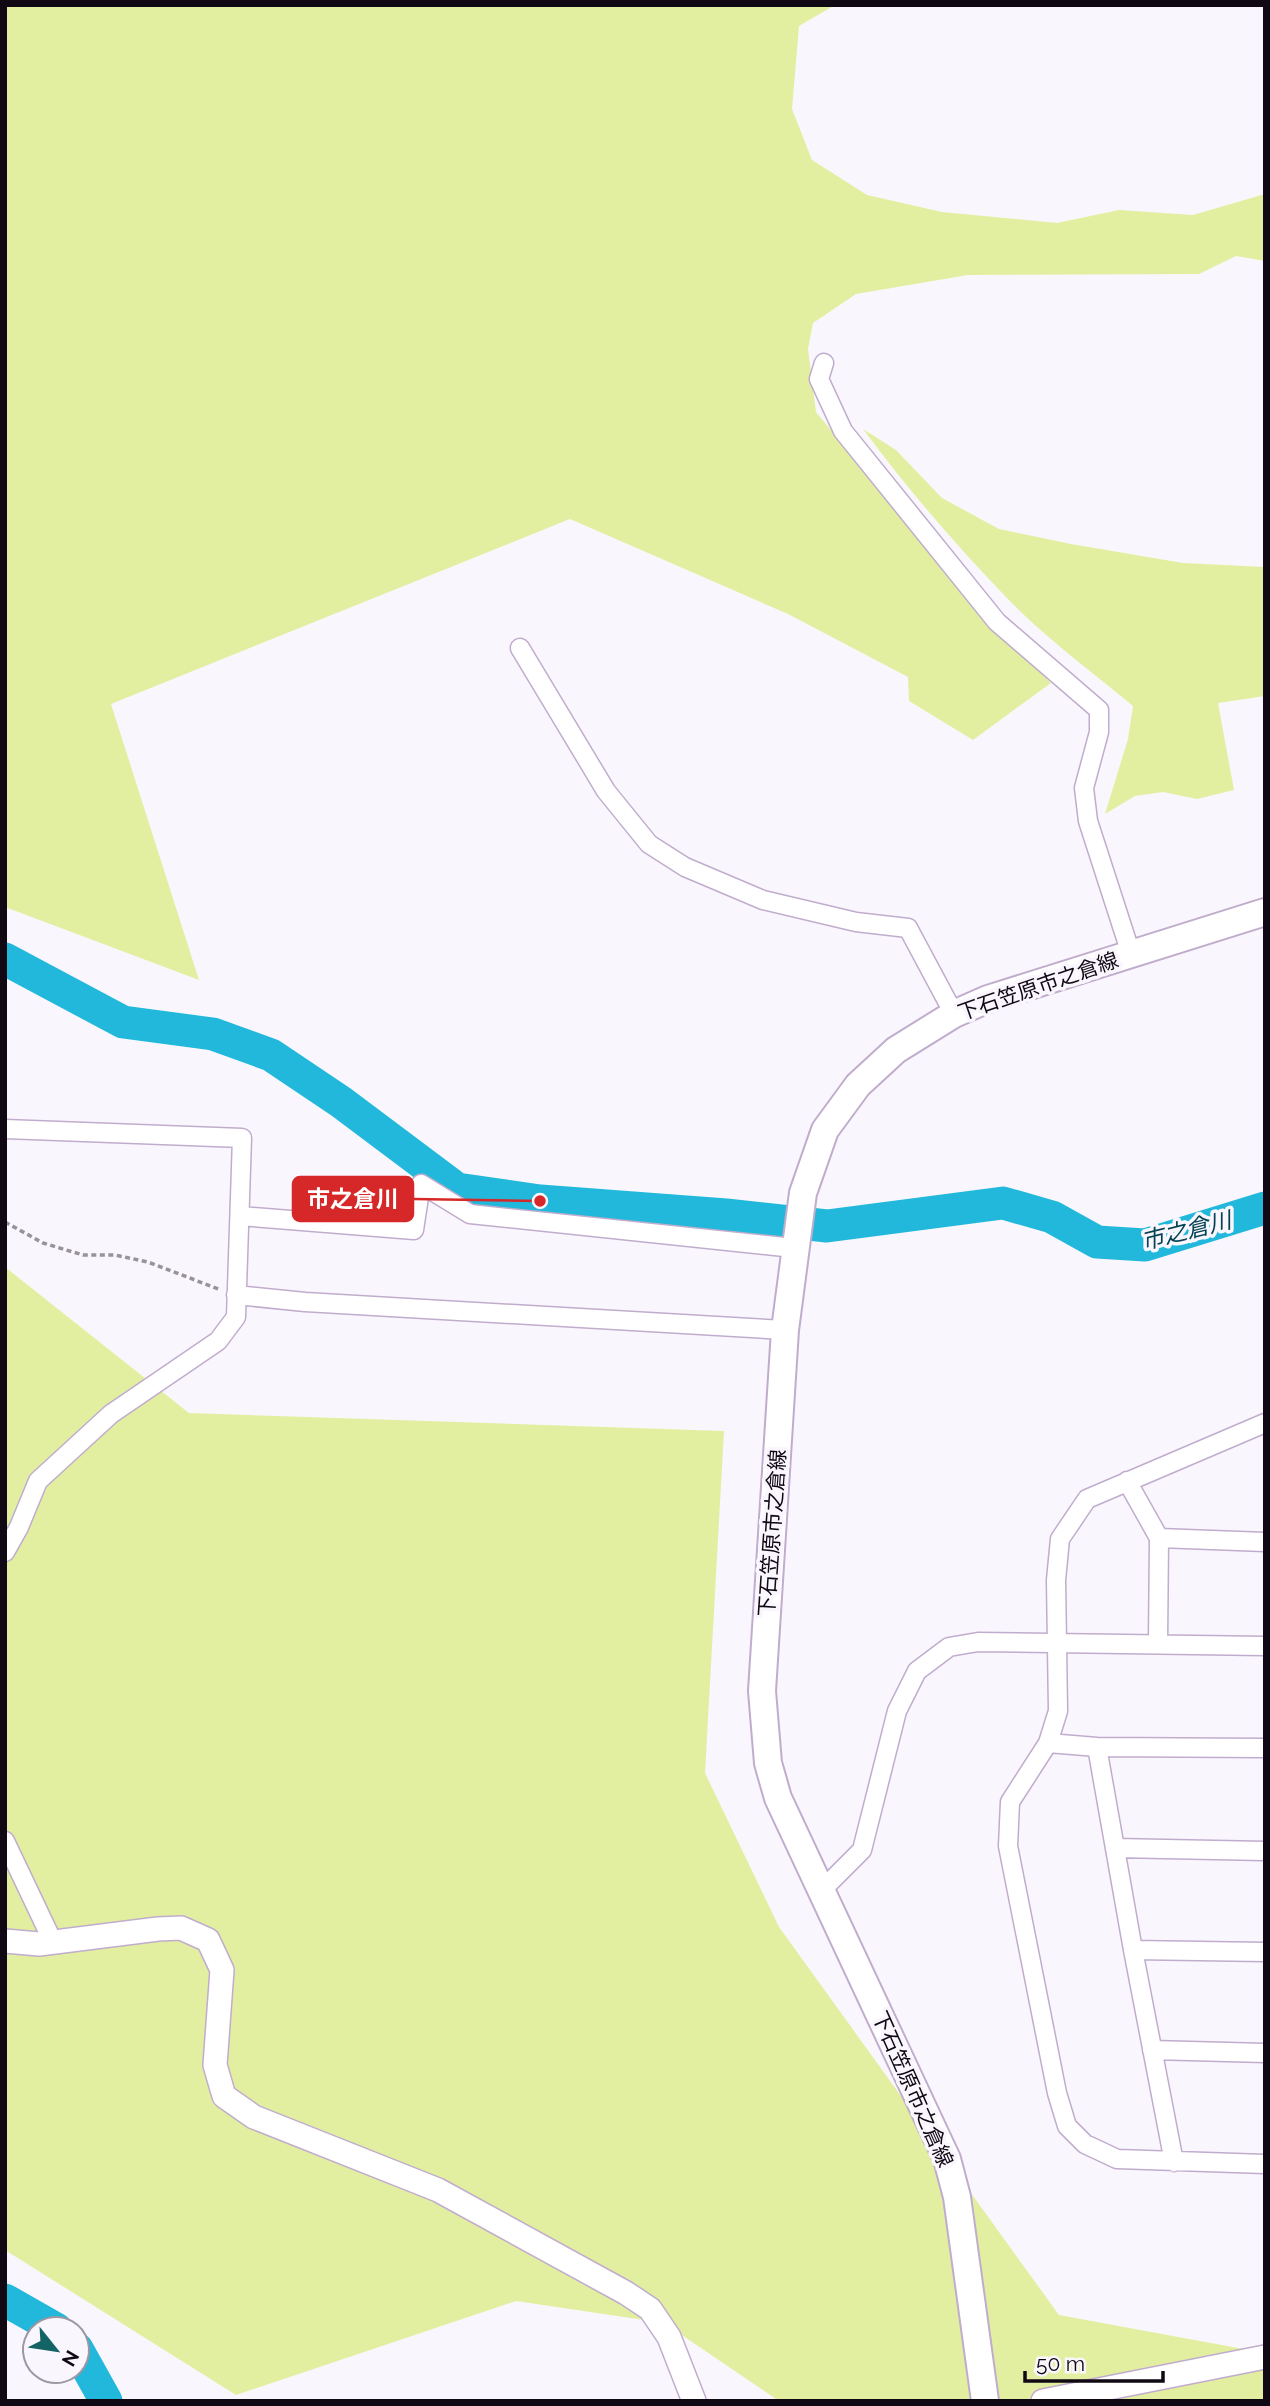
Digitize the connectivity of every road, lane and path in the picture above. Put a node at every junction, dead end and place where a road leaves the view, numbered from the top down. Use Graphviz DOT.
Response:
graph roads {
  1 [pos="824,363"];
  2 [pos="520,648"];
  3 [pos="1265,912"];
  4 [pos="1131,954"];
  5 [pos="954,1014"];
  6 [pos="5,1129"];
  7 [pos="240,1216"];
  8 [pos="5,1222"];
  9 [pos="794,1248"];
  10 [pos="236,1296"];
  11 [pos="785,1330"];
  12 [pos="1265,1423"];
  13 [pos="1127,1481"];
  14 [pos="1160,1538"];
  15 [pos="1265,1542"];
  16 [pos="5,1552"];
  17 [pos="1158,1643"];
  18 [pos="1058,1644"];
  19 [pos="1265,1646"];
  20 [pos="1048,1743"];
  21 [pos="1097,1747"];
  22 [pos="1265,1748"];
  23 [pos="5,1841"];
  24 [pos="1115,1848"];
  25 [pos="1265,1851"];
  26 [pos="821,1891"];
  27 [pos="5,1941"];
  28 [pos="53,1942"];
  29 [pos="1133,1950"];
  30 [pos="1265,1952"];
  31 [pos="1152,2050"];
  32 [pos="1265,2053"];
  33 [pos="1174,2162"];
  34 [pos="1265,2164"];
  35 [pos="1265,2357"];
  36 [pos="694,2401"];
  37 [pos="985,2401"];
  38 [pos="1043,2401"];
  1 -- 4 [label="street"];
  2 -- 5 [label="street"];
  3 -- 4 [label="main road, 下石笠原市之倉線"];
  4 -- 5 [label="main road, 下石笠原市之倉線"];
  5 -- 9 [label="main road, 下石笠原市之倉線"];
  6 -- 7 [label="street"];
  7 -- 9 [label="street"];
  7 -- 10 [label="street"];
  8 -- 10 [label="path"];
  9 -- 11 [label="main road, 下石笠原市之倉線"];
  10 -- 11 [label="street"];
  10 -- 16 [label="street"];
  11 -- 26 [label="main road, 下石笠原市之倉線"];
  12 -- 13 [label="street"];
  13 -- 14 [label="street"];
  13 -- 18 [label="street"];
  14 -- 15 [label="street"];
  14 -- 17 [label="street"];
  17 -- 18 [label="street"];
  17 -- 19 [label="street"];
  18 -- 20 [label="street"];
  18 -- 26 [label="street"];
  20 -- 21 [label="street"];
  20 -- 33 [label="street"];
  21 -- 22 [label="street"];
  21 -- 24 [label="street"];
  23 -- 28 [label="street"];
  24 -- 25 [label="street"];
  24 -- 29 [label="street"];
  26 -- 37 [label="main road, 下石笠原市之倉線"];
  27 -- 28 [label="street"];
  28 -- 36 [label="street"];
  29 -- 30 [label="street"];
  29 -- 31 [label="street"];
  31 -- 32 [label="street"];
  31 -- 33 [label="street"];
  33 -- 34 [label="street"];
  35 -- 38 [label="street"];
}
